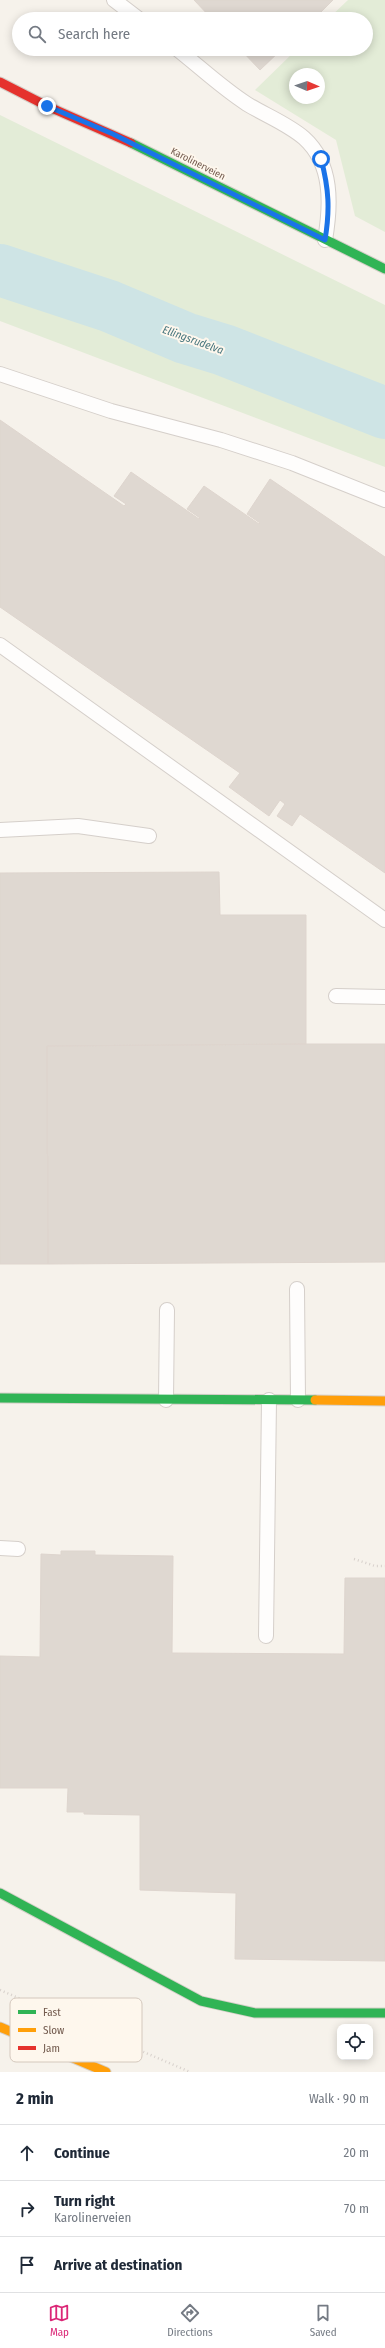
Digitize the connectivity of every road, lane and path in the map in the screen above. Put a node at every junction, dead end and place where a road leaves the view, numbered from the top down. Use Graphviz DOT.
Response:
graph roads {
  1 [pos="114,0"];
  2 [pos="130,12"];
  3 [pos="186,56"];
  4 [pos="0,82"];
  5 [pos="325,240"];
  6 [pos="385,269"];
  7 [pos="0,374"];
  8 [pos="385,500"];
  9 [pos="0,645"];
  10 [pos="0,830"];
  11 [pos="149,836"];
  12 [pos="385,920"];
  13 [pos="336,996"];
  14 [pos="385,997"];
  15 [pos="297,1289"];
  16 [pos="167,1310"];
  17 [pos="0,1398"];
  18 [pos="166,1400"];
  19 [pos="269,1400"];
  20 [pos="298,1400"];
  21 [pos="385,1401"];
  22 [pos="0,1548"];
  23 [pos="18,1549"];
  24 [pos="354,1559"];
  25 [pos="385,1566"];
  26 [pos="266,1636"];
  27 [pos="0,1893"];
  28 [pos="0,1990"];
  29 [pos="19,1998"];
  30 [pos="385,2013"];
  31 [pos="0,2026"];
  32 [pos="10,2030"];
  33 [pos="142,2051"];
  34 [pos="83,2062"];
  35 [pos="106,2072"];
  36 [pos="190,2072"];
  1 -- 2 [label="lane"];
  3 -- 5 [label="lane"];
  4 -- 5 [label="street, Karolinerveien"];
  5 -- 6 [label="street, Karolinerveien"];
  7 -- 8 [label="lane"];
  9 -- 12 [label="lane"];
  10 -- 11 [label="lane"];
  13 -- 14 [label="lane"];
  15 -- 20 [label="lane"];
  16 -- 18 [label="lane"];
  17 -- 18 [label="street"];
  18 -- 19 [label="street"];
  19 -- 20 [label="street"];
  19 -- 26 [label="lane"];
  20 -- 21 [label="street"];
  22 -- 23 [label="lane"];
  24 -- 25 [label="path"];
  27 -- 30 [label="street"];
  28 -- 29 [label="path"];
  31 -- 32 [label="street"];
  33 -- 36 [label="path"];
  34 -- 35 [label="street"];
}
